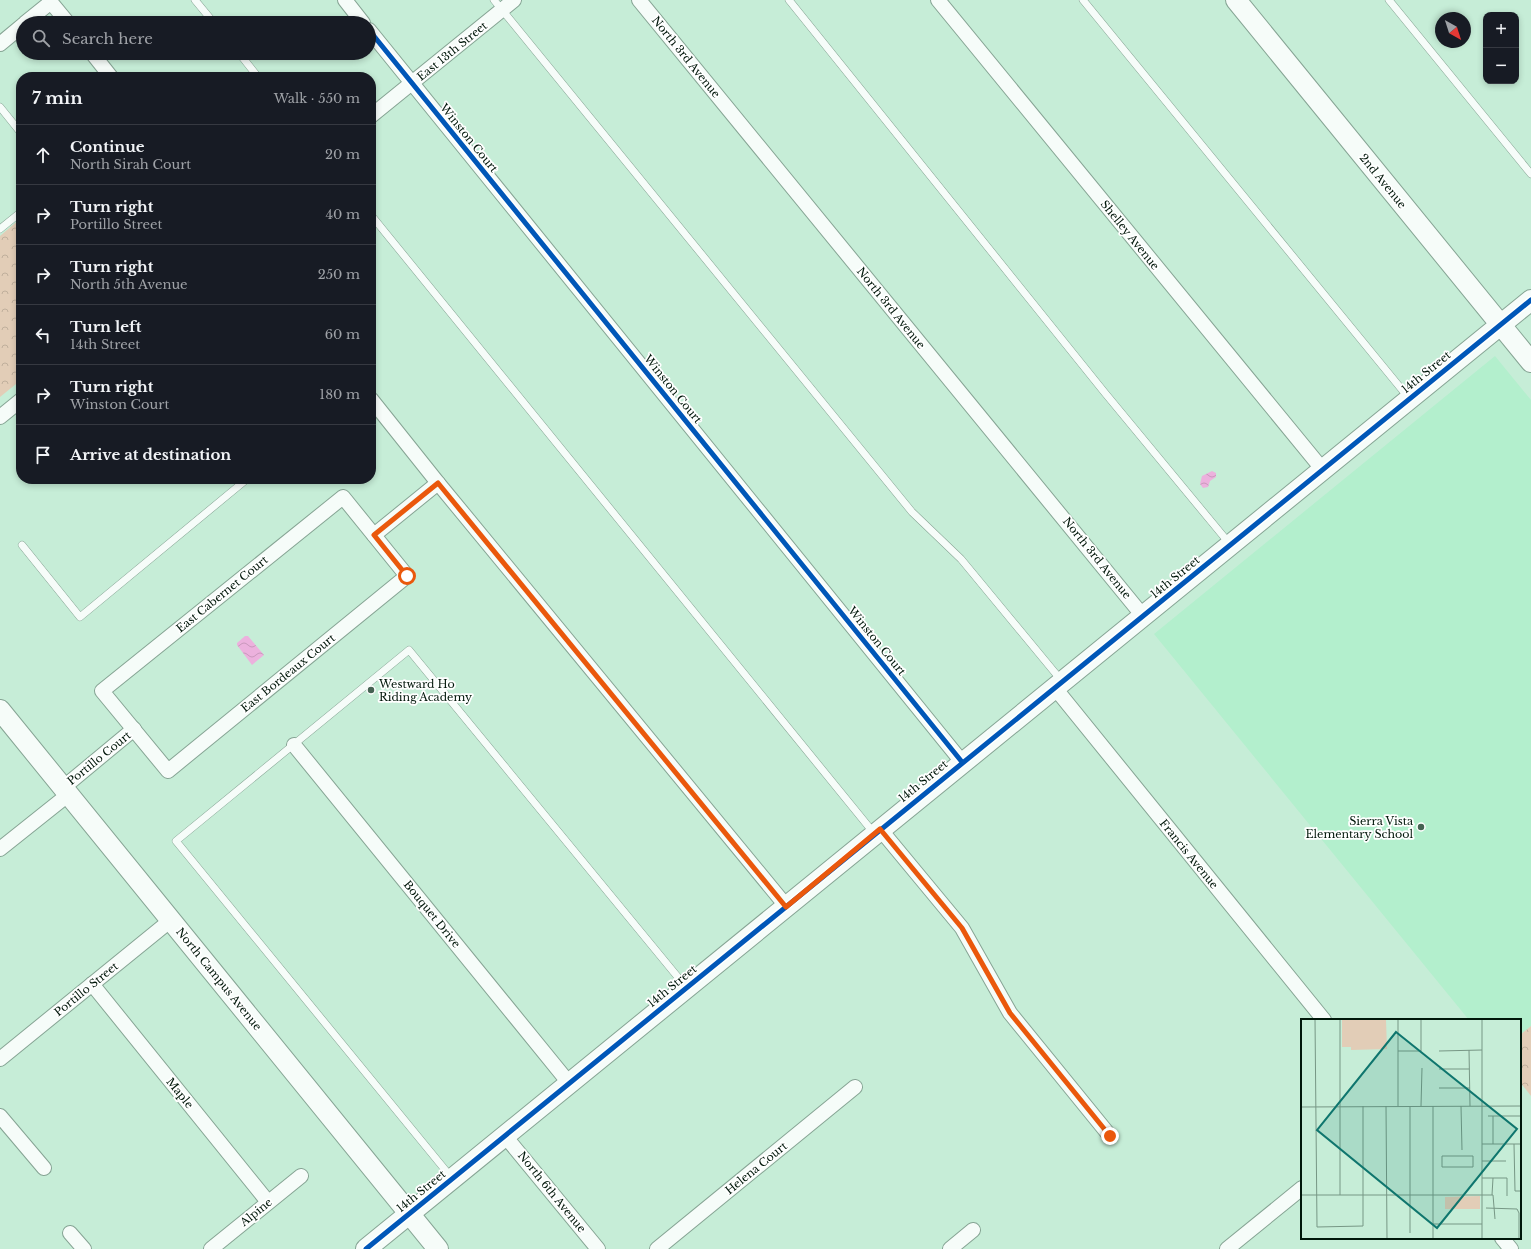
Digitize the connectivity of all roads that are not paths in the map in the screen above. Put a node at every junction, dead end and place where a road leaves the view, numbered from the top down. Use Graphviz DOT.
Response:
graph roads {
  1 [pos="195,0"];
  2 [pos="345,0"];
  3 [pos="514,0"];
  4 [pos="639,0"];
  5 [pos="789,0"];
  6 [pos="938,0"];
  7 [pos="1083,0"];
  8 [pos="1236,0"];
  9 [pos="1389,0"];
  10 [pos="50,1"];
  11 [pos="498,5"];
  12 [pos="33,16"];
  13 [pos="62,16"];
  14 [pos="208,16"];
  15 [pos="358,16"];
  16 [pos="16,31"];
  17 [pos="376,39"];
  18 [pos="0,44"];
  19 [pos="98,60"];
  20 [pos="245,60"];
  21 [pos="108,72"];
  22 [pos="254,72"];
  23 [pos="412,83"];
  24 [pos="0,107"];
  25 [pos="376,112"];
  26 [pos="16,127"];
  27 [pos="1531,174"];
  28 [pos="16,216"];
  29 [pos="376,221"];
  30 [pos="0,229"];
  31 [pos="1531,300"];
  32 [pos="1500,325"];
  33 [pos="1531,362"];
  34 [pos="1409,399"];
  35 [pos="16,404"];
  36 [pos="376,405"];
  37 [pos="0,417"];
  38 [pos="1323,470"];
  39 [pos="438,483"];
  40 [pos="241,484"];
  41 [pos="374,535"];
  42 [pos="1230,545"];
  43 [pos="22,546"];
  44 [pos="1144,616"];
  45 [pos="1058,685"];
  46 [pos="0,710"];
  47 [pos="134,730"];
  48 [pos="294,745"];
  49 [pos="962,762"];
  50 [pos="66,790"];
  51 [pos="878,831"];
  52 [pos="0,849"];
  53 [pos="786,907"];
  54 [pos="171,920"];
  55 [pos="92,984"];
  56 [pos="686,988"];
  57 [pos="1323,1019"];
  58 [pos="0,1059"];
  59 [pos="569,1083"];
  60 [pos="855,1087"];
  61 [pos="0,1116"];
  62 [pos="505,1136"];
  63 [pos="1110,1136"];
  64 [pos="44,1168"];
  65 [pos="301,1176"];
  66 [pos="452,1179"];
  67 [pos="1301,1189"];
  68 [pos="268,1202"];
  69 [pos="410,1214"];
  70 [pos="973,1230"];
  71 [pos="70,1233"];
  72 [pos="1503,1239"];
  73 [pos="84,1249"];
  74 [pos="210,1249"];
  75 [pos="366,1249"];
  76 [pos="438,1249"];
  77 [pos="598,1249"];
  78 [pos="657,1249"];
  79 [pos="950,1249"];
  80 [pos="1228,1249"];
  81 [pos="1511,1249"];
  1 -- 14 [label="lane"];
  2 -- 15 [label="street"];
  3 -- 11 [label="street, East 13th Street"];
  4 -- 44 [label="street, North 3rd Avenue"];
  5 -- 42 [label="lane"];
  6 -- 38 [label="street, Shelley Avenue"];
  7 -- 34 [label="lane"];
  8 -- 32 [label="street, 2nd Avenue"];
  9 -- 27 [label="lane"];
  10 -- 12 [label="street"];
  10 -- 13 [label="street"];
  11 -- 23 [label="street, East 13th Street"];
  11 -- 45 [label="lane"];
  16 -- 18 [label="street"];
  17 -- 23 [label="street, Winston Court"];
  19 -- 21 [label="street"];
  20 -- 22 [label="lane"];
  23 -- 25 [label="street, East 13th Street"];
  23 -- 49 [label="street, Winston Court"];
  24 -- 26 [label="lane"];
  28 -- 30 [label="lane"];
  29 -- 51 [label="lane"];
  31 -- 32 [label="street, 14th Street"];
  32 -- 33 [label="street, 2nd Avenue"];
  32 -- 34 [label="street, 14th Street"];
  34 -- 38 [label="street, 14th Street"];
  35 -- 37 [label="street"];
  36 -- 39 [label="street"];
  38 -- 42 [label="street, 14th Street"];
  39 -- 41 [label="street"];
  39 -- 53 [label="street"];
  40 -- 43 [label="lane"];
  41 -- 47 [label="street, East Cabernet Court"];
  41 -- 47 [label="street, East Bordeaux Court"];
  42 -- 44 [label="street, 14th Street"];
  44 -- 45 [label="street, 14th Street"];
  45 -- 49 [label="street, 14th Street"];
  45 -- 57 [label="street, Francis Avenue"];
  46 -- 50 [label="street, North Campus Avenue"];
  47 -- 50 [label="street, Portillo Court"];
  48 -- 56 [label="lane"];
  48 -- 59 [label="street, Bouquet Drive"];
  48 -- 66 [label="lane"];
  49 -- 51 [label="street, 14th Street"];
  50 -- 52 [label="street"];
  50 -- 54 [label="street, North Campus Avenue"];
  51 -- 53 [label="street, 14th Street"];
  51 -- 63 [label="street"];
  53 -- 56 [label="street, 14th Street"];
  54 -- 55 [label="street, Portillo Street"];
  54 -- 69 [label="street, North Campus Avenue"];
  55 -- 58 [label="street, Portillo Street"];
  55 -- 68 [label="street, Maple"];
  56 -- 59 [label="street, 14th Street"];
  59 -- 62 [label="street, 14th Street"];
  60 -- 78 [label="street, Helena Court"];
  61 -- 64 [label="street"];
  62 -- 66 [label="street, 14th Street"];
  62 -- 77 [label="street, North 6th Avenue"];
  65 -- 68 [label="street, Alpine"];
  66 -- 69 [label="street, 14th Street"];
  67 -- 80 [label="street"];
  68 -- 74 [label="street, Alpine"];
  69 -- 75 [label="street, 14th Street"];
  69 -- 76 [label="street, North Campus Avenue"];
  70 -- 79 [label="street"];
  71 -- 73 [label="street"];
  72 -- 81 [label="street"];
}
